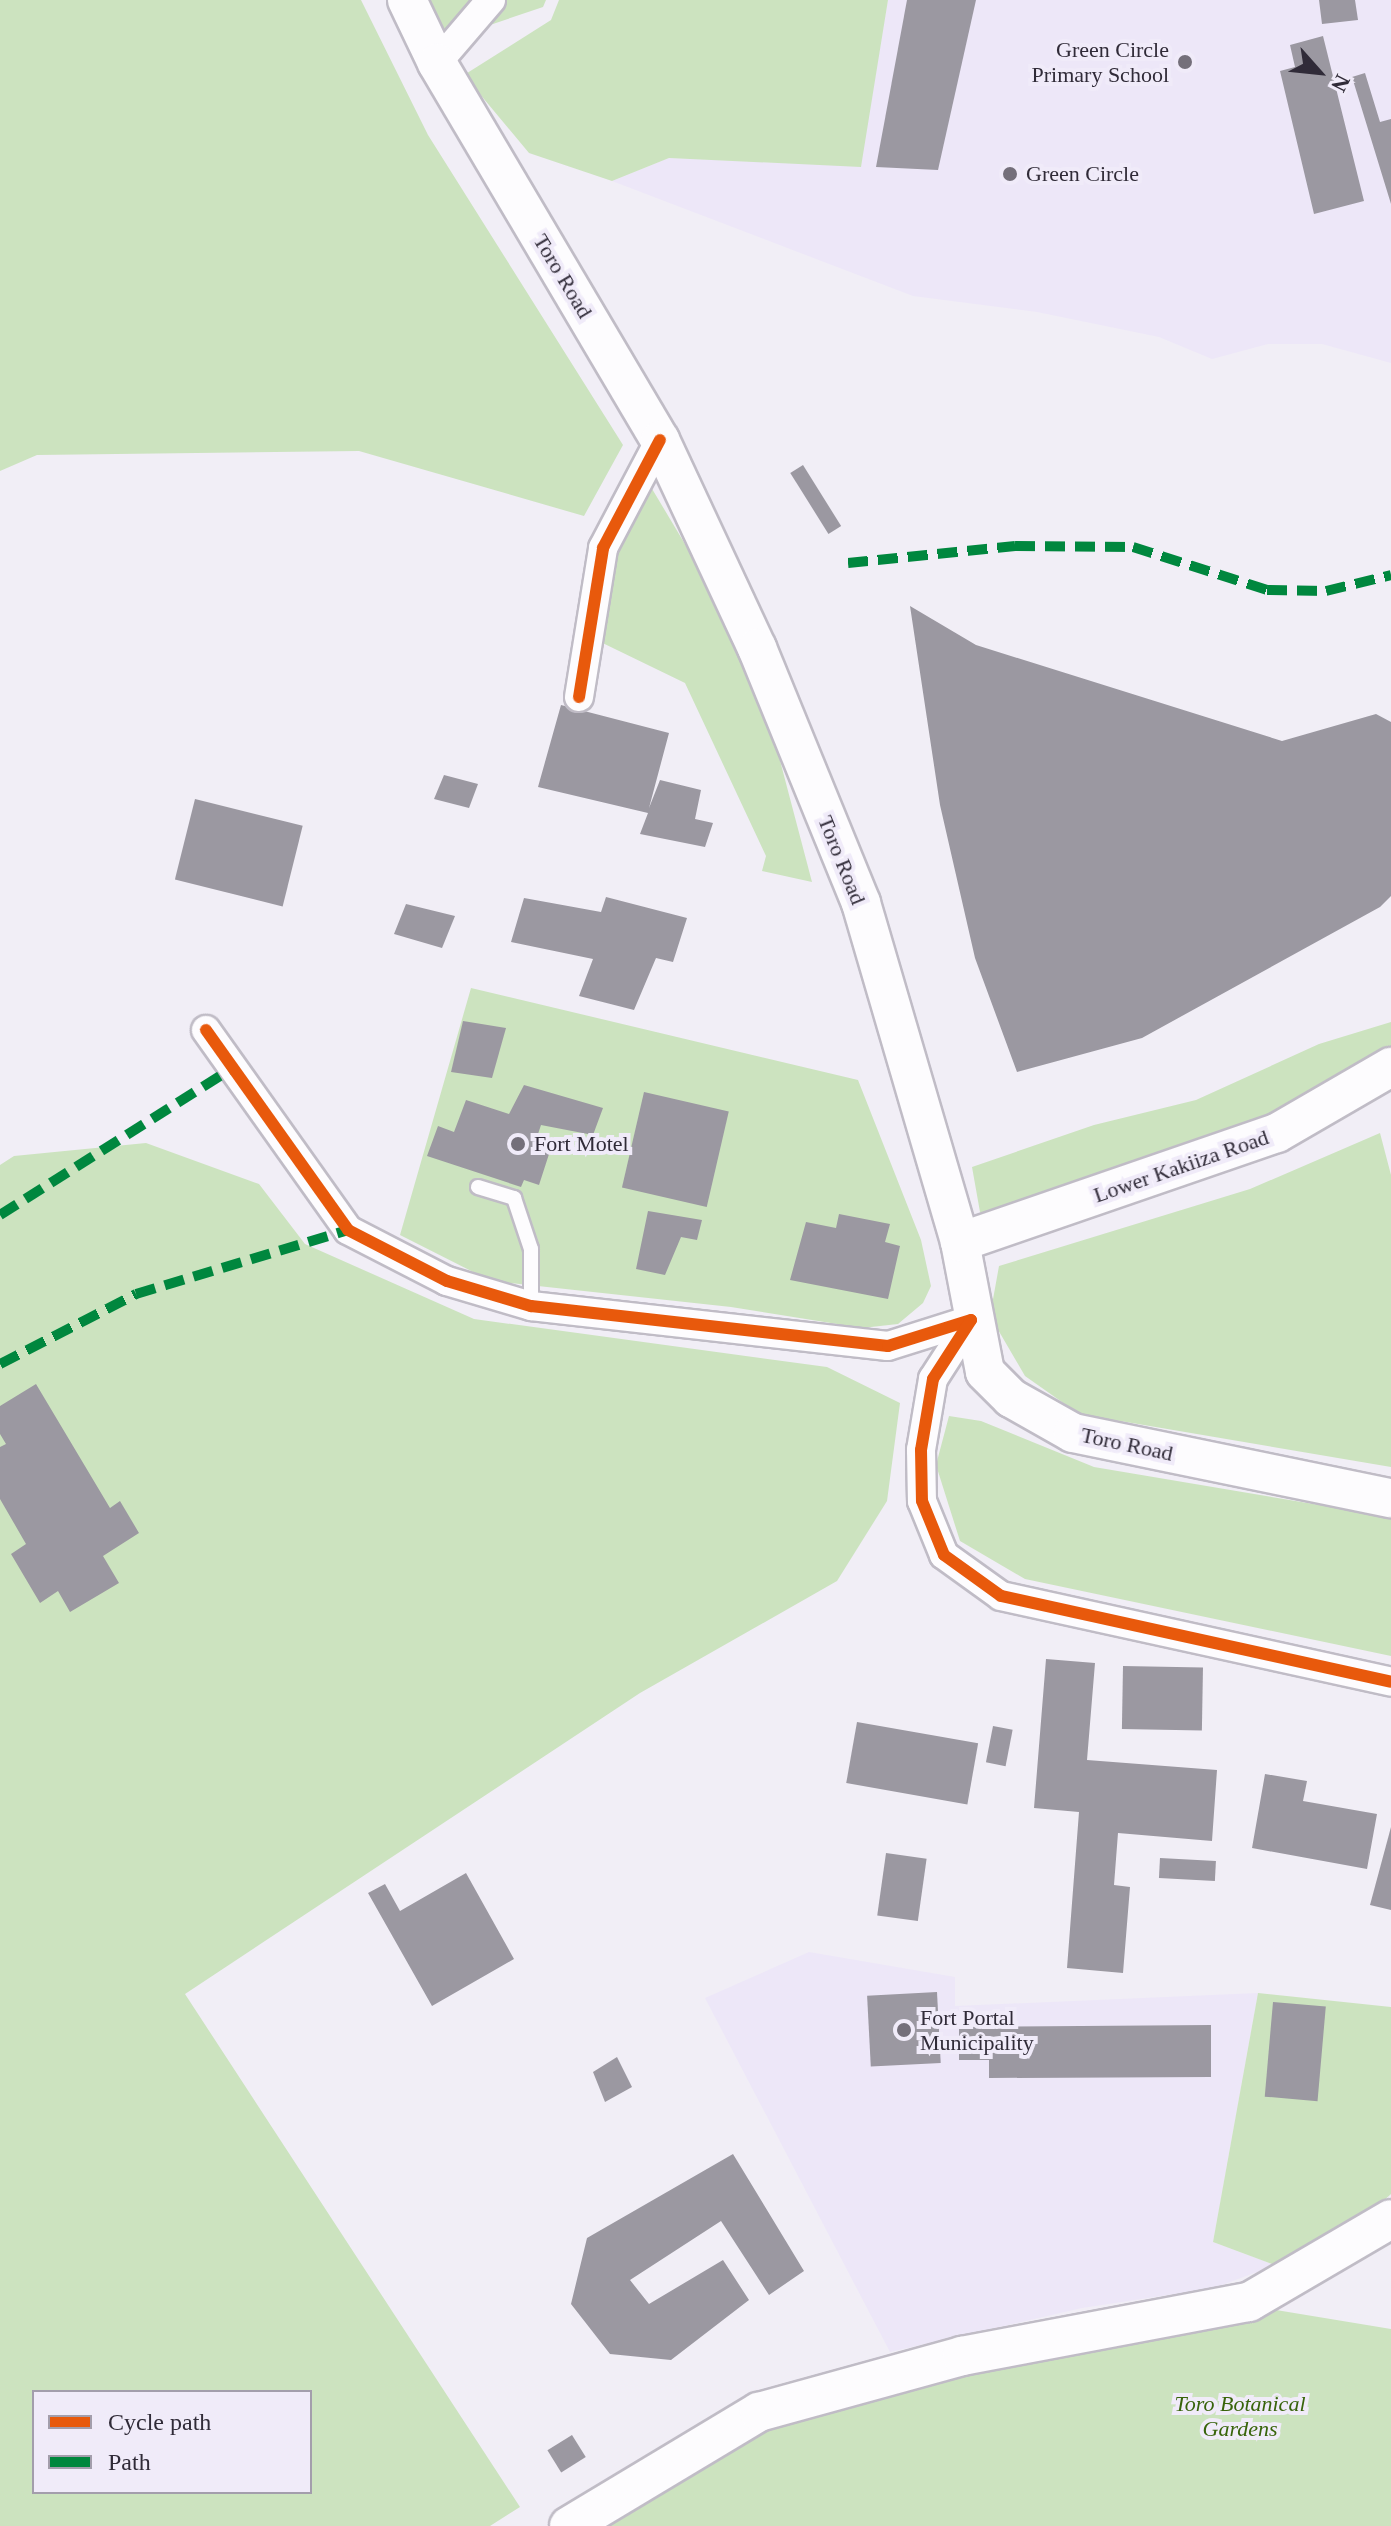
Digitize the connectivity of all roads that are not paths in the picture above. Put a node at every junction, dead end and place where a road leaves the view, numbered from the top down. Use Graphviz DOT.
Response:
graph roads {
  1 [pos="407,0"];
  2 [pos="491,0"];
  3 [pos="437,63"];
  4 [pos="660,440"];
  5 [pos="579,697"];
  6 [pos="206,1030"];
  7 [pos="1391,1067"];
  8 [pos="478,1187"];
  9 [pos="960,1242"];
  10 [pos="531,1306"];
  11 [pos="971,1320"];
  12 [pos="1391,1498"];
  13 [pos="1391,1682"];
  14 [pos="1391,2219"];
  15 [pos="569,2526"];
  1 -- 3 [label="main road, Toro Road"];
  2 -- 3 [label="street"];
  3 -- 4 [label="main road, Toro Road"];
  4 -- 5 [label="street"];
  4 -- 9 [label="main road, Toro Road"];
  6 -- 10 [label="street"];
  7 -- 9 [label="main road, Lower Kakiiza Road"];
  8 -- 10 [label="lane"];
  9 -- 11 [label="main road, Toro Road"];
  10 -- 11 [label="street"];
  11 -- 12 [label="main road, Toro Road"];
  11 -- 13 [label="street"];
  14 -- 15 [label="main road"];
}
